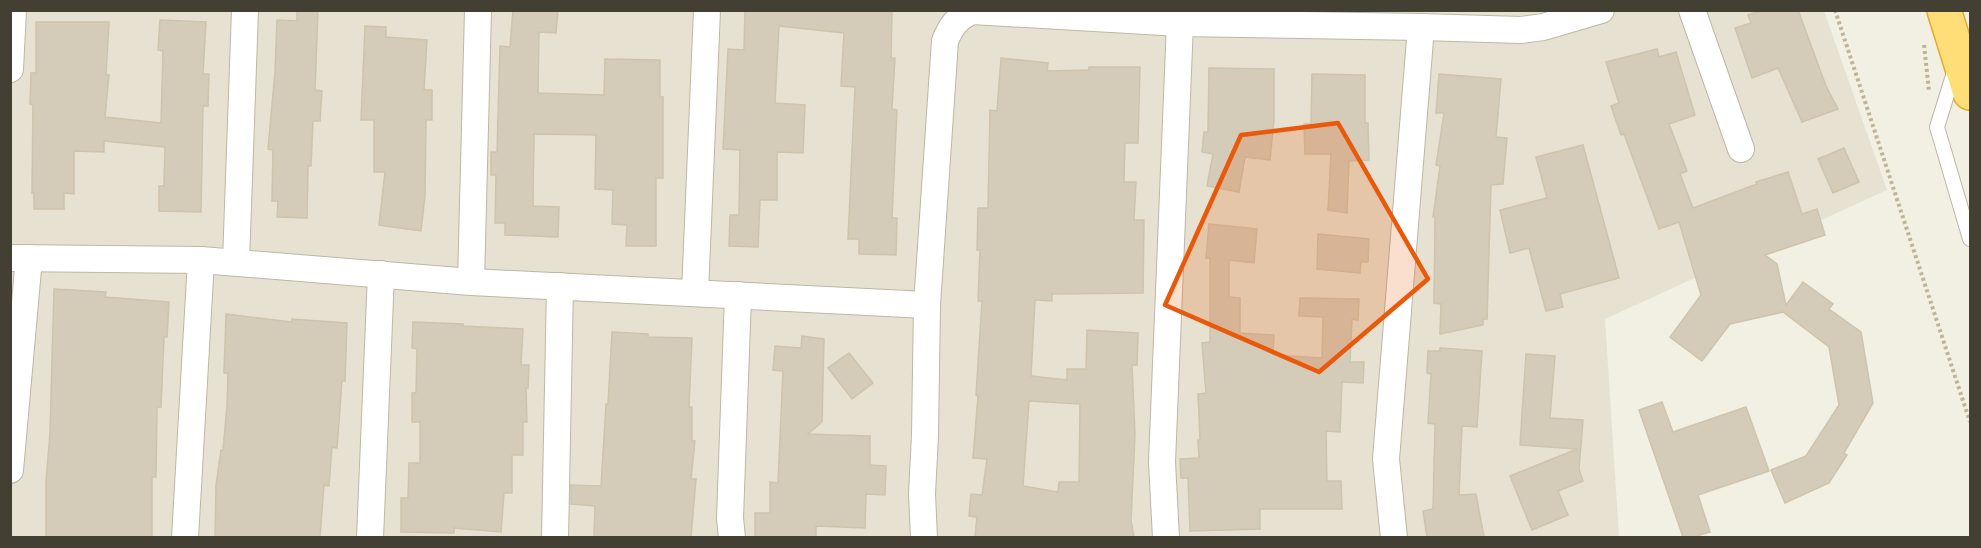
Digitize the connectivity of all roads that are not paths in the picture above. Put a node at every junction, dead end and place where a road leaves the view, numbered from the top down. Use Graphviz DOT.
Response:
graph roads {
  1 [pos="13,10"];
  2 [pos="245,10"];
  3 [pos="478,10"];
  4 [pos="707,10"];
  5 [pos="1601,10"];
  6 [pos="1692,10"];
  7 [pos="1944,10"];
  8 [pos="1180,23"];
  9 [pos="1421,27"];
  10 [pos="1959,57"];
  11 [pos="10,69"];
  12 [pos="1971,93"];
  13 [pos="1741,149"];
  14 [pos="1971,239"];
  15 [pos="20,258"];
  16 [pos="201,260"];
  17 [pos="236,262"];
  18 [pos="381,273"];
  19 [pos="471,282"];
  20 [pos="560,286"];
  21 [pos="695,293"];
  22 [pos="738,295"];
  23 [pos="927,305"];
  24 [pos="10,470"];
  25 [pos="185,537"];
  26 [pos="370,537"];
  27 [pos="555,537"];
  28 [pos="732,537"];
  29 [pos="924,537"];
  30 [pos="1166,537"];
  31 [pos="1394,537"];
  1 -- 11 [label="street"];
  2 -- 17 [label="street"];
  3 -- 19 [label="street"];
  4 -- 21 [label="street"];
  5 -- 9 [label="street"];
  6 -- 13 [label="street"];
  7 -- 10 [label="highway"];
  8 -- 9 [label="street"];
  8 -- 23 [label="street"];
  8 -- 30 [label="street"];
  9 -- 31 [label="street"];
  10 -- 12 [label="highway"];
  10 -- 14 [label="lane"];
  15 -- 16 [label="street"];
  15 -- 24 [label="street"];
  16 -- 17 [label="street"];
  16 -- 25 [label="street"];
  17 -- 18 [label="street"];
  18 -- 19 [label="street"];
  18 -- 26 [label="street"];
  19 -- 20 [label="street"];
  20 -- 21 [label="street"];
  20 -- 27 [label="street"];
  21 -- 22 [label="street"];
  22 -- 23 [label="street"];
  22 -- 28 [label="street"];
  23 -- 29 [label="street"];
}
